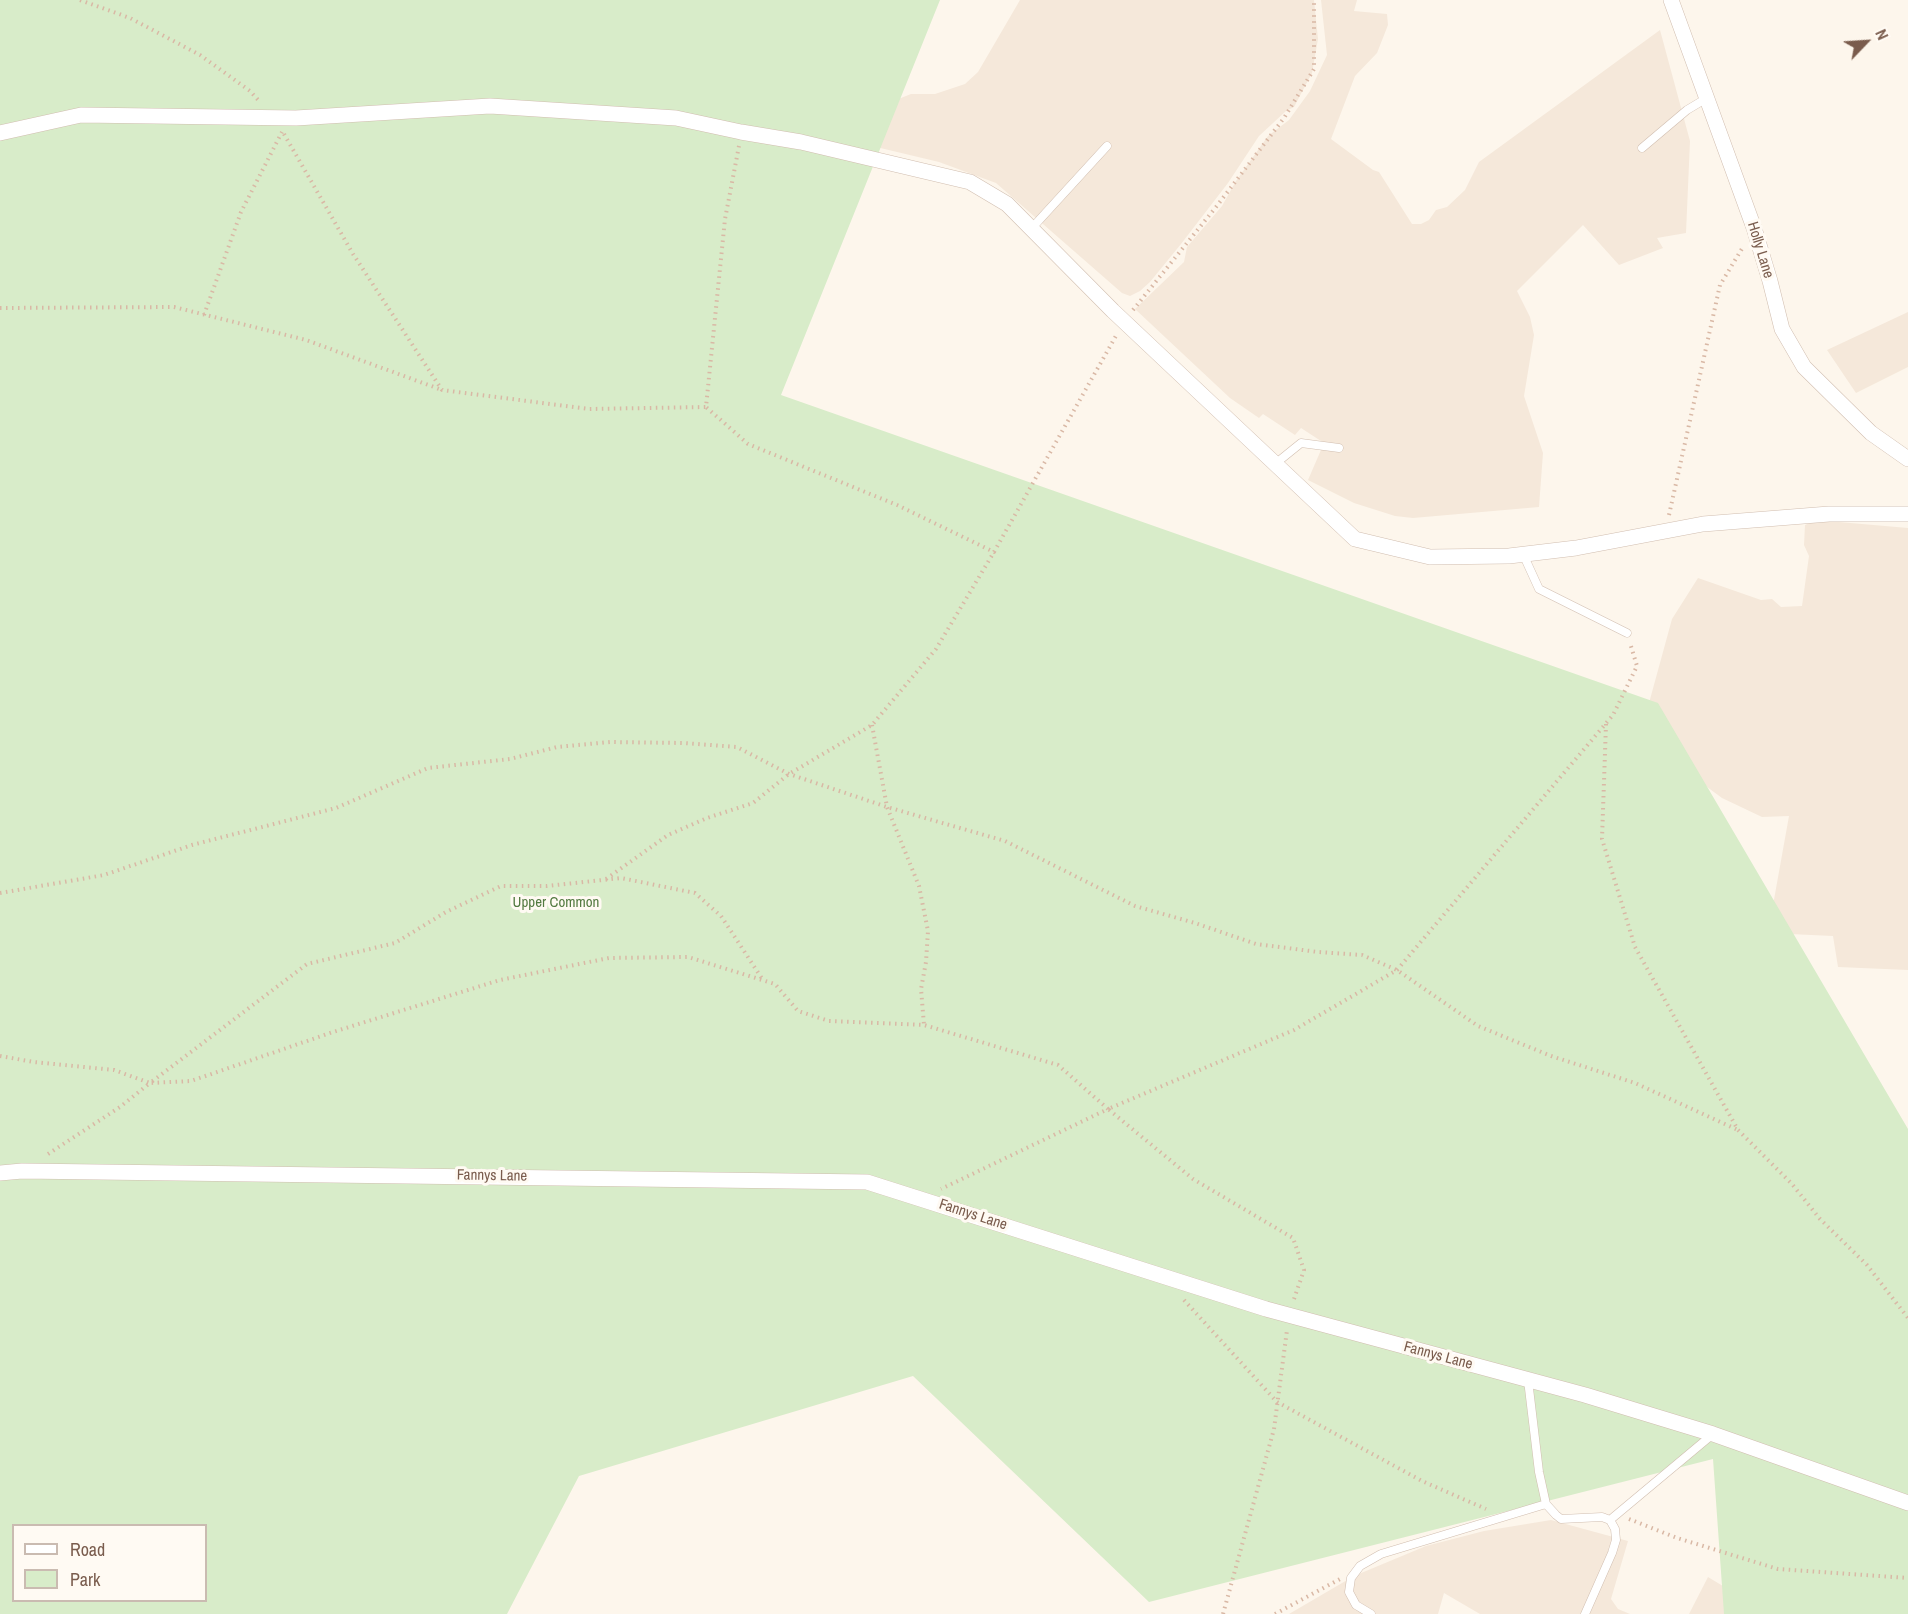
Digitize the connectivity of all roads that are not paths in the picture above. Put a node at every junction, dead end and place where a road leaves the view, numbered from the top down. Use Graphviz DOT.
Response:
graph roads {
  1 [pos="1671,0"];
  2 [pos="1707,98"];
  3 [pos="0,133"];
  4 [pos="1107,146"];
  5 [pos="1642,148"];
  6 [pos="1031,229"];
  7 [pos="1339,448"];
  8 [pos="1908,459"];
  9 [pos="1275,464"];
  10 [pos="1908,514"];
  11 [pos="1523,554"];
  12 [pos="1627,633"];
  13 [pos="0,1173"];
  14 [pos="1528,1380"];
  15 [pos="1713,1434"];
  16 [pos="1908,1503"];
  17 [pos="1546,1504"];
  18 [pos="1610,1520"];
  19 [pos="1371,1614"];
  20 [pos="1585,1614"];
  1 -- 2 [label="street, Holly Lane"];
  2 -- 5 [label="lane"];
  2 -- 8 [label="street, Holly Lane"];
  3 -- 6 [label="street"];
  4 -- 6 [label="lane"];
  6 -- 9 [label="street"];
  7 -- 9 [label="lane"];
  9 -- 11 [label="street"];
  10 -- 11 [label="street"];
  11 -- 12 [label="lane"];
  13 -- 14 [label="street, Fannys Lane"];
  14 -- 15 [label="street, Fannys Lane"];
  14 -- 17 [label="lane"];
  15 -- 16 [label="street, Fannys Lane"];
  15 -- 18 [label="lane"];
  17 -- 18 [label="lane"];
  17 -- 19 [label="lane"];
  18 -- 20 [label="lane"];
}
